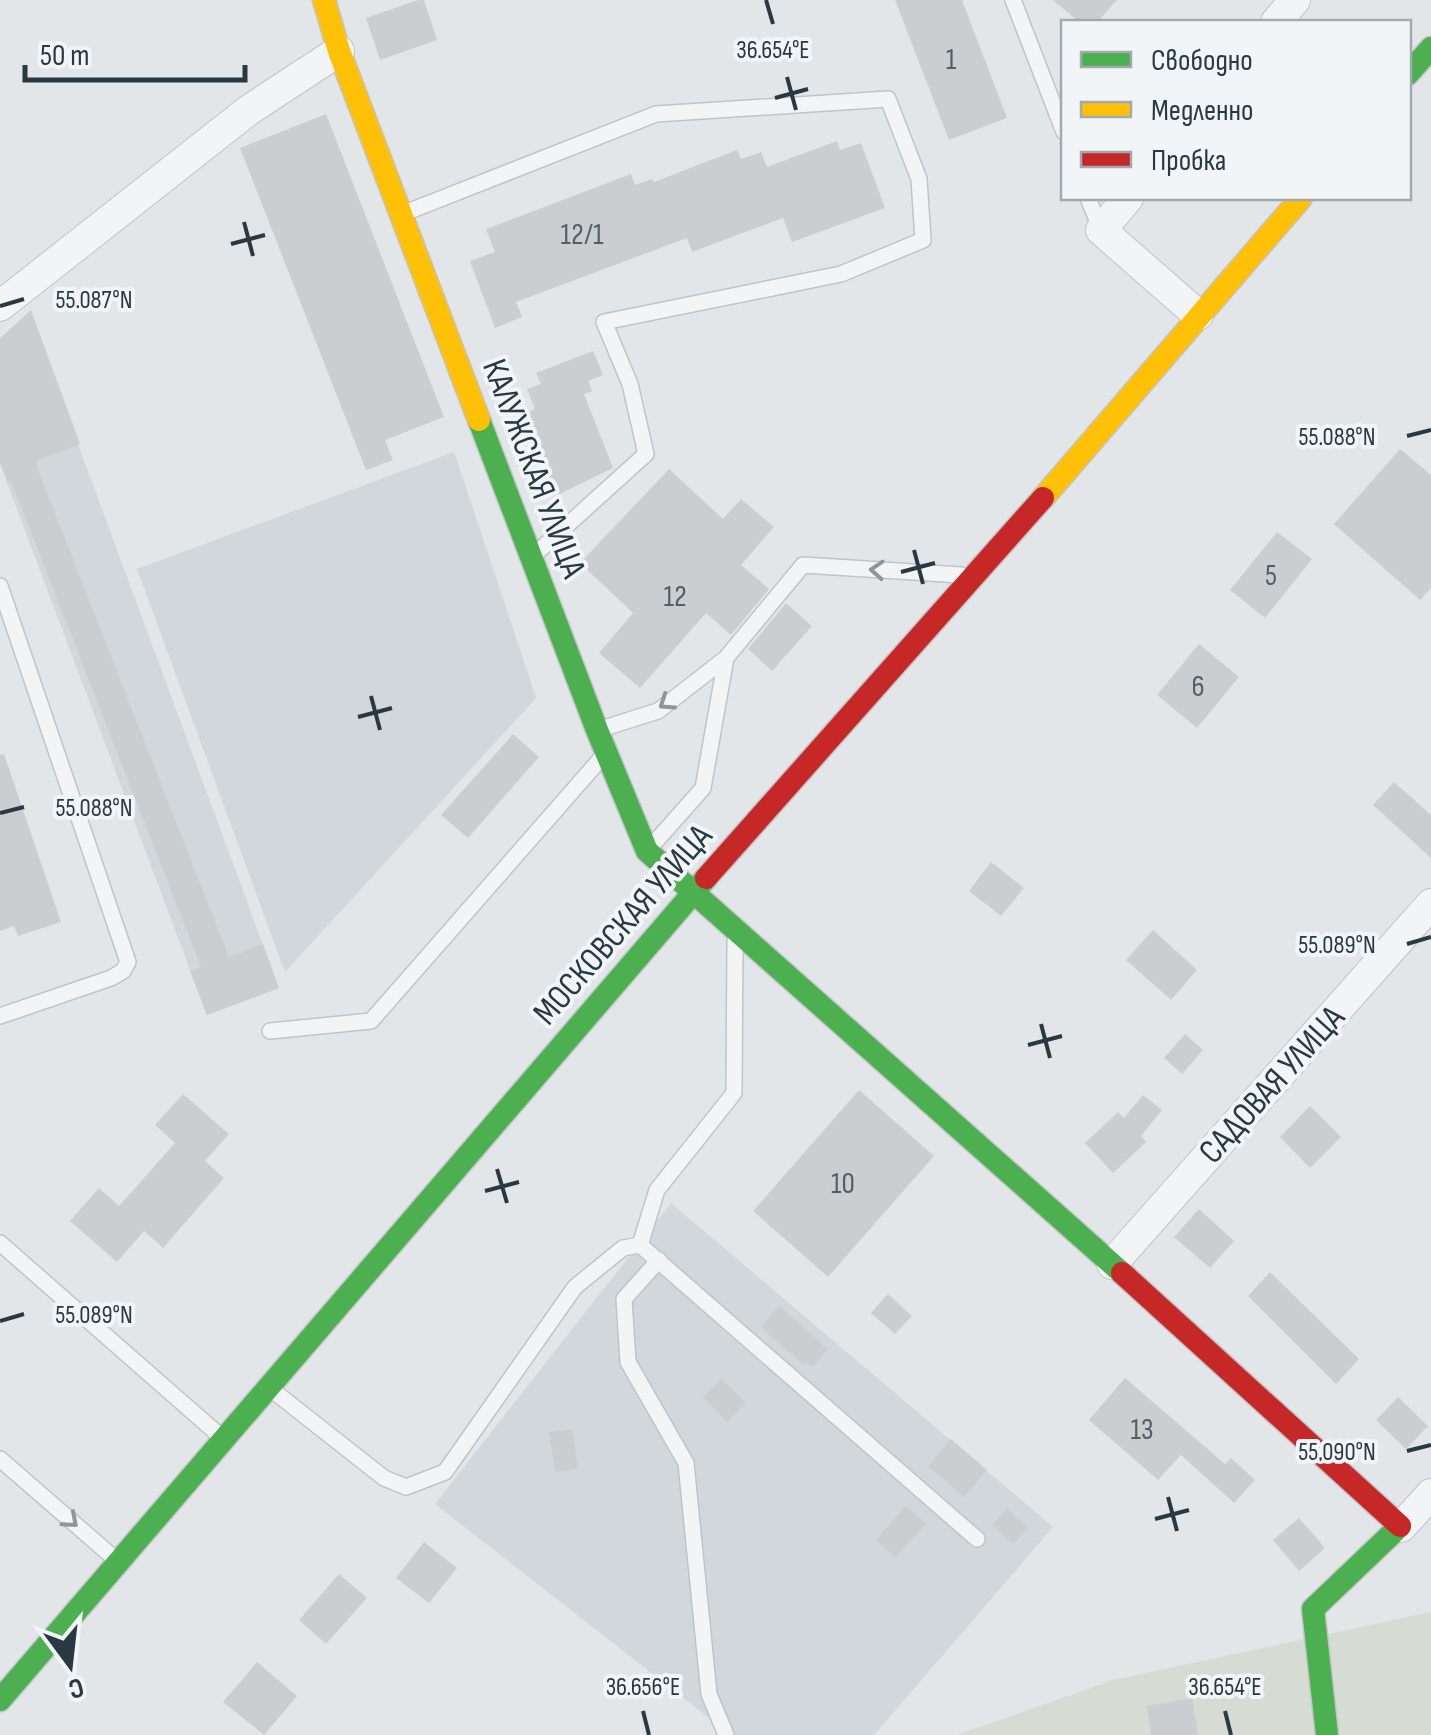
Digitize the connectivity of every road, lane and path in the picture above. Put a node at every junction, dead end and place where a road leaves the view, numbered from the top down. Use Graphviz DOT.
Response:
graph roads {
  1 [pos="324,0"];
  2 [pos="1013,0"];
  3 [pos="1296,0"];
  4 [pos="1278,20"];
  5 [pos="1431,48"];
  6 [pos="340,51"];
  7 [pos="1411,71"];
  8 [pos="1061,124"];
  9 [pos="1089,200"];
  10 [pos="1126,200"];
  11 [pos="1299,200"];
  12 [pos="402,214"];
  13 [pos="1101,230"];
  14 [pos="0,306"];
  15 [pos="1198,315"];
  16 [pos="532,557"];
  17 [pos="975,576"];
  18 [pos="0,586"];
  19 [pos="726,658"];
  20 [pos="602,741"];
  21 [pos="647,851"];
  22 [pos="692,894"];
  23 [pos="1431,904"];
  24 [pos="735,932"];
  25 [pos="0,1016"];
  26 [pos="270,1031"];
  27 [pos="0,1243"];
  28 [pos="640,1245"];
  29 [pos="658,1260"];
  30 [pos="1112,1264"];
  31 [pos="276,1393"];
  32 [pos="226,1440"];
  33 [pos="0,1459"];
  34 [pos="1431,1494"];
  35 [pos="1401,1526"];
  36 [pos="977,1539"];
  37 [pos="120,1564"];
  38 [pos="0,1700"];
  39 [pos="726,1735"];
  40 [pos="1328,1735"];
  1 -- 6 [label="main road, КАЛУЖСКАЯ УЛИЦА"];
  2 -- 8 [label="lane"];
  3 -- 4 [label="street"];
  5 -- 7 [label="main road"];
  6 -- 12 [label="main road, КАЛУЖСКАЯ УЛИЦА"];
  6 -- 14 [label="street"];
  9 -- 13 [label="lane"];
  10 -- 13 [label="street"];
  11 -- 15 [label="main road, МОСКОВСКАЯ УЛИЦА"];
  12 -- 16 [label="main road, КАЛУЖСКАЯ УЛИЦА"];
  12 -- 16 [label="lane"];
  13 -- 15 [label="street"];
  15 -- 17 [label="main road, МОСКОВСКАЯ УЛИЦА"];
  16 -- 20 [label="main road, КАЛУЖСКАЯ УЛИЦА"];
  17 -- 19 [label="lane, one-way"];
  17 -- 22 [label="main road, МОСКОВСКАЯ УЛИЦА"];
  18 -- 25 [label="lane"];
  19 -- 20 [label="lane, one-way"];
  19 -- 21 [label="lane"];
  20 -- 21 [label="main road, КАЛУЖСКАЯ УЛИЦА"];
  20 -- 26 [label="lane"];
  21 -- 22 [label="main road, КАЛУЖСКАЯ УЛИЦА"];
  22 -- 24 [label="main road, КАЛУЖСКАЯ УЛИЦА"];
  22 -- 32 [label="main road, МОСКОВСКАЯ УЛИЦА"];
  23 -- 30 [label="street, САДОВАЯ УЛИЦА"];
  24 -- 28 [label="lane"];
  24 -- 30 [label="main road, КАЛУЖСКАЯ УЛИЦА"];
  27 -- 32 [label="lane"];
  28 -- 29 [label="lane"];
  28 -- 31 [label="lane"];
  29 -- 36 [label="lane"];
  29 -- 39 [label="lane"];
  30 -- 35 [label="main road, КАЛУЖСКАЯ УЛИЦА"];
  32 -- 37 [label="main road, МОСКОВСКАЯ УЛИЦА"];
  33 -- 37 [label="lane, one-way"];
  34 -- 35 [label="street"];
  35 -- 40 [label="main road"];
  37 -- 38 [label="main road, МОСКОВСКАЯ УЛИЦА"];
}
